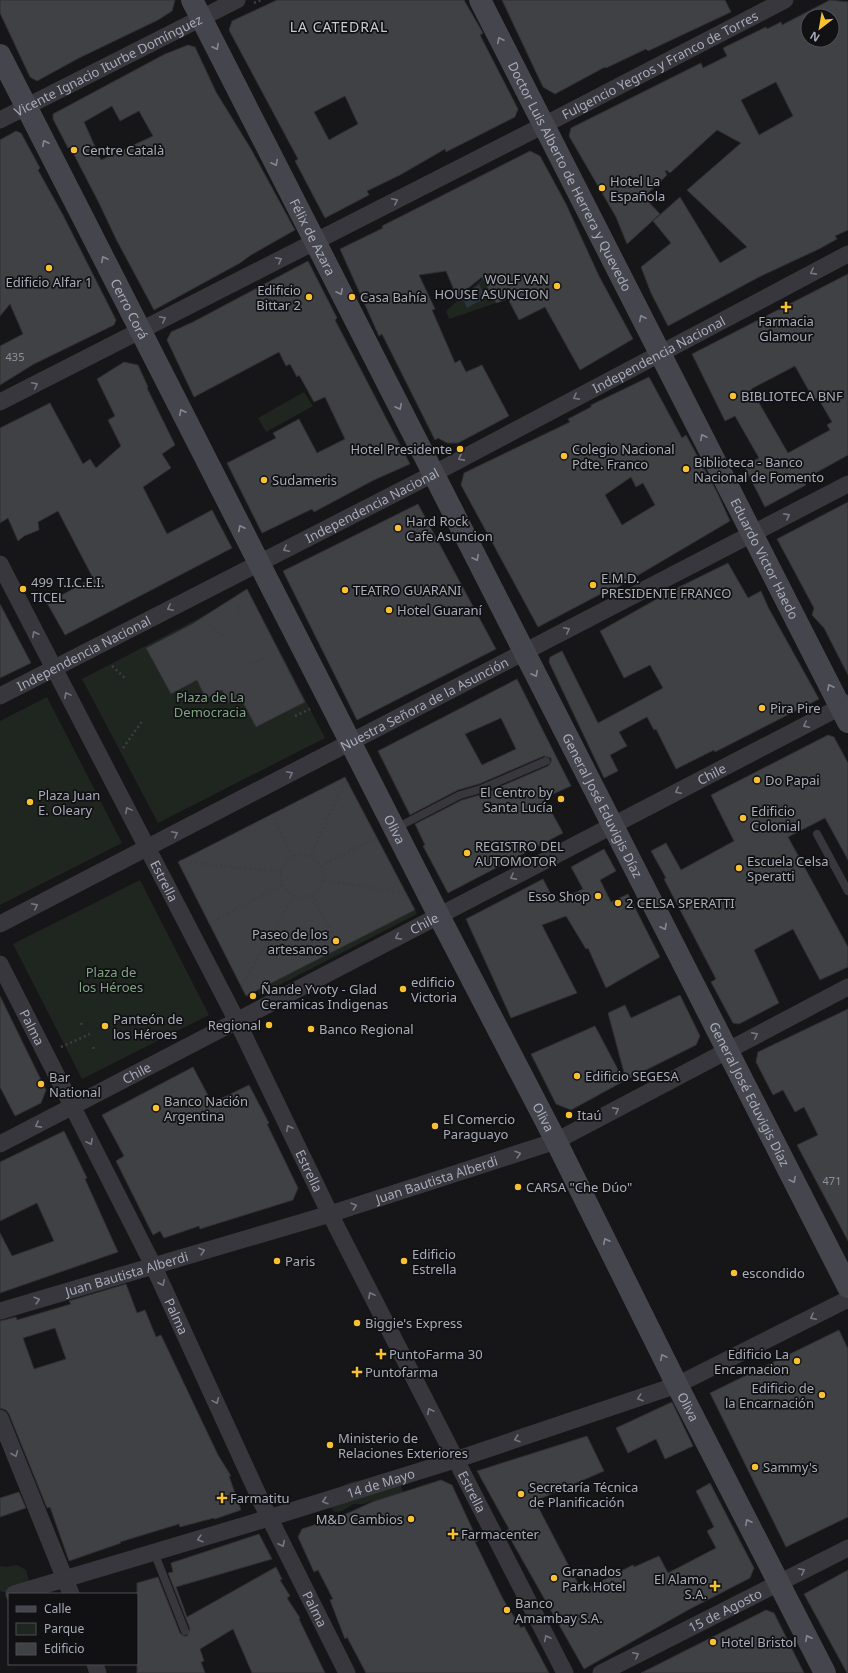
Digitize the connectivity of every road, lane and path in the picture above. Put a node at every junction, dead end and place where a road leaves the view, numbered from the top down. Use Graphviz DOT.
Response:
graph roads {
  1 [pos="237,0"];
  2 [pos="480,0"];
  3 [pos="785,0"];
  4 [pos="197,9"];
  5 [pos="0,55"];
  6 [pos="26,107"];
  7 [pos="0,120"];
  8 [pos="544,125"];
  9 [pos="315,242"];
  10 [pos="848,254"];
  11 [pos="140,331"];
  12 [pos="660,352"];
  13 [pos="0,402"];
  14 [pos="433,474"];
  15 [pos="848,484"];
  16 [pos="752,534"];
  17 [pos="259,563"];
  18 [pos="0,564"];
  19 [pos="240,603"];
  20 [pos="238,612"];
  21 [pos="210,625"];
  22 [pos="225,637"];
  23 [pos="524,652"];
  24 [pos="266,657"];
  25 [pos="252,664"];
  26 [pos="112,666"];
  27 [pos="53,669"];
  28 [pos="126,679"];
  29 [pos="0,696"];
  30 [pos="310,709"];
  31 [pos="846,711"];
  32 [pos="295,716"];
  33 [pos="143,720"];
  34 [pos="352,742"];
  35 [pos="123,748"];
  36 [pos="546,761"];
  37 [pos="346,779"];
  38 [pos="272,814"];
  39 [pos="612,826"];
  40 [pos="386,833"];
  41 [pos="817,834"];
  42 [pos="148,848"];
  43 [pos="310,856"];
  44 [pos="293,858"];
  45 [pos="180,861"];
  46 [pos="321,866"];
  47 [pos="282,872"];
  48 [pos="322,880"];
  49 [pos="283,885"];
  50 [pos="848,890"];
  51 [pos="406,894"];
  52 [pos="312,895"];
  53 [pos="294,896"];
  54 [pos="439,916"];
  55 [pos="209,923"];
  56 [pos="0,924"];
  57 [pos="340,948"];
  58 [pos="0,964"];
  59 [pos="242,986"];
  60 [pos="848,987"];
  61 [pos="237,1021"];
  62 [pos="90,1034"];
  63 [pos="64,1046"];
  64 [pos="727,1050"];
  65 [pos="72,1107"];
  66 [pos="556,1141"];
  67 [pos="0,1144"];
  68 [pos="330,1214"];
  69 [pos="153,1265"];
  70 [pos="848,1287"];
  71 [pos="848,1299"];
  72 [pos="0,1311"];
  73 [pos="677,1385"];
  74 [pos="0,1418"];
  75 [pos="455,1460"];
  76 [pos="269,1518"];
  77 [pos="848,1548"];
  78 [pos="154,1552"];
  79 [pos="779,1582"];
  80 [pos="69,1586"];
  81 [pos="21,1593"];
  82 [pos="185,1631"];
  83 [pos="347,1673"];
  84 [pos="565,1673"];
  85 [pos="601,1673"];
  86 [pos="825,1673"];
  1 -- 4 [label="street, Vicente Ignacio Iturbe Domínguez"];
  8 -- 2 [label="street, Doctor Luis Alberto de Herrera y Quevedo, one-way"];
  3 -- 8 [label="street, Fulgencio Yegros y Franco de Torres"];
  4 -- 6 [label="street, Vicente Ignacio Iturbe Domínguez"];
  4 -- 9 [label="street, Félix de Azara, one-way"];
  5 -- 6 [label="street, Cerro Corá"];
  6 -- 7 [label="street, Vicente Ignacio Iturbe Domínguez"];
  11 -- 6 [label="street, Cerro Corá, one-way"];
  9 -- 8 [label="street, Fulgencio Yegros y Franco de Torres, one-way"];
  12 -- 8 [label="street, Doctor Luis Alberto de Herrera y Quevedo, one-way"];
  11 -- 9 [label="street, Fulgencio Yegros y Franco de Torres, one-way"];
  9 -- 14 [label="street, Félix de Azara, one-way"];
  10 -- 12 [label="street, Independencia Nacional, one-way"];
  13 -- 11 [label="street, Fulgencio Yegros y Franco de Torres, one-way"];
  17 -- 11 [label="street, Cerro Corá, one-way"];
  12 -- 14 [label="street, Independencia Nacional, one-way"];
  16 -- 12 [label="street, Eduardo Victor Haedo, one-way"];
  14 -- 17 [label="street, Independencia Nacional, one-way"];
  14 -- 23 [label="street, General José Eduvigis Díaz, one-way"];
  16 -- 15 [label="street, Nuestra Señora de la Asunción, one-way"];
  23 -- 16 [label="street, Nuestra Señora de la Asunción, one-way"];
  31 -- 16 [label="street, Eduardo Victor Haedo, one-way"];
  17 -- 27 [label="street, Independencia Nacional, one-way"];
  17 -- 34 [label="street, Oliva"];
  27 -- 18 [label="street, Estrella, one-way"];
  19 -- 20 [label="path"];
  21 -- 22 [label="path"];
  23 -- 34 [label="street, Nuestra Señora de la Asunción"];
  23 -- 39 [label="street, General José Eduvigis Díaz, one-way"];
  24 -- 25 [label="path"];
  26 -- 28 [label="path"];
  27 -- 29 [label="street, Independencia Nacional"];
  42 -- 27 [label="street, Estrella, one-way"];
  30 -- 32 [label="path"];
  31 -- 39 [label="street, Chile, one-way"];
  33 -- 35 [label="path"];
  34 -- 40 [label="street, Oliva"];
  42 -- 34 [label="street, Nuestra Señora de la Asunción, one-way"];
  36 -- 40 [label="lane"];
  37 -- 43 [label="path"];
  38 -- 44 [label="path"];
  39 -- 54 [label="street, Chile, one-way"];
  39 -- 64 [label="street, General José Eduvigis Díaz, one-way"];
  40 -- 46 [label="path"];
  40 -- 54 [label="street, Oliva"];
  41 -- 50 [label="lane"];
  56 -- 42 [label="street, Nuestra Señora de la Asunción, one-way"];
  42 -- 61 [label="street, Estrella"];
  43 -- 44 [label="path"];
  43 -- 46 [label="path"];
  44 -- 47 [label="path"];
  45 -- 47 [label="path"];
  46 -- 48 [label="path"];
  47 -- 49 [label="path"];
  48 -- 51 [label="path"];
  48 -- 52 [label="path"];
  49 -- 53 [label="path"];
  49 -- 55 [label="path"];
  52 -- 53 [label="path"];
  52 -- 57 [label="path"];
  53 -- 59 [label="path"];
  54 -- 61 [label="street, Chile, one-way"];
  54 -- 66 [label="street, Oliva"];
  58 -- 65 [label="street, Palma"];
  64 -- 60 [label="street, Juan Bautista Alberdi, one-way"];
  61 -- 65 [label="street, Chile"];
  68 -- 61 [label="street, Estrella, one-way"];
  62 -- 63 [label="path"];
  66 -- 64 [label="street, Juan Bautista Alberdi, one-way"];
  64 -- 70 [label="street, General José Eduvigis Díaz, one-way"];
  65 -- 67 [label="street, Chile, one-way"];
  65 -- 69 [label="street, Palma, one-way"];
  68 -- 66 [label="street, Juan Bautista Alberdi, one-way"];
  73 -- 66 [label="street, Oliva, one-way"];
  69 -- 68 [label="street, Juan Bautista Alberdi, one-way"];
  75 -- 68 [label="street, Estrella, one-way"];
  72 -- 69 [label="street, Juan Bautista Alberdi, one-way"];
  69 -- 76 [label="street, Palma, one-way"];
  71 -- 73 [label="street, 14 de Mayo, one-way"];
  73 -- 75 [label="street, 14 de Mayo, one-way"];
  79 -- 73 [label="street, Oliva, one-way"];
  74 -- 80 [label="street, one-way"];
  75 -- 76 [label="street, 14 de Mayo, one-way"];
  84 -- 75 [label="street, Estrella, one-way"];
  76 -- 78 [label="street, 14 de Mayo, one-way"];
  76 -- 83 [label="street, Palma, one-way"];
  79 -- 77 [label="street, 15 de Agosto, one-way"];
  78 -- 80 [label="street, 14 de Mayo"];
  78 -- 82 [label="lane"];
  85 -- 79 [label="street, 15 de Agosto, one-way"];
  86 -- 79 [label="street, Oliva, one-way"];
  80 -- 81 [label="street, 14 de Mayo"];
}
